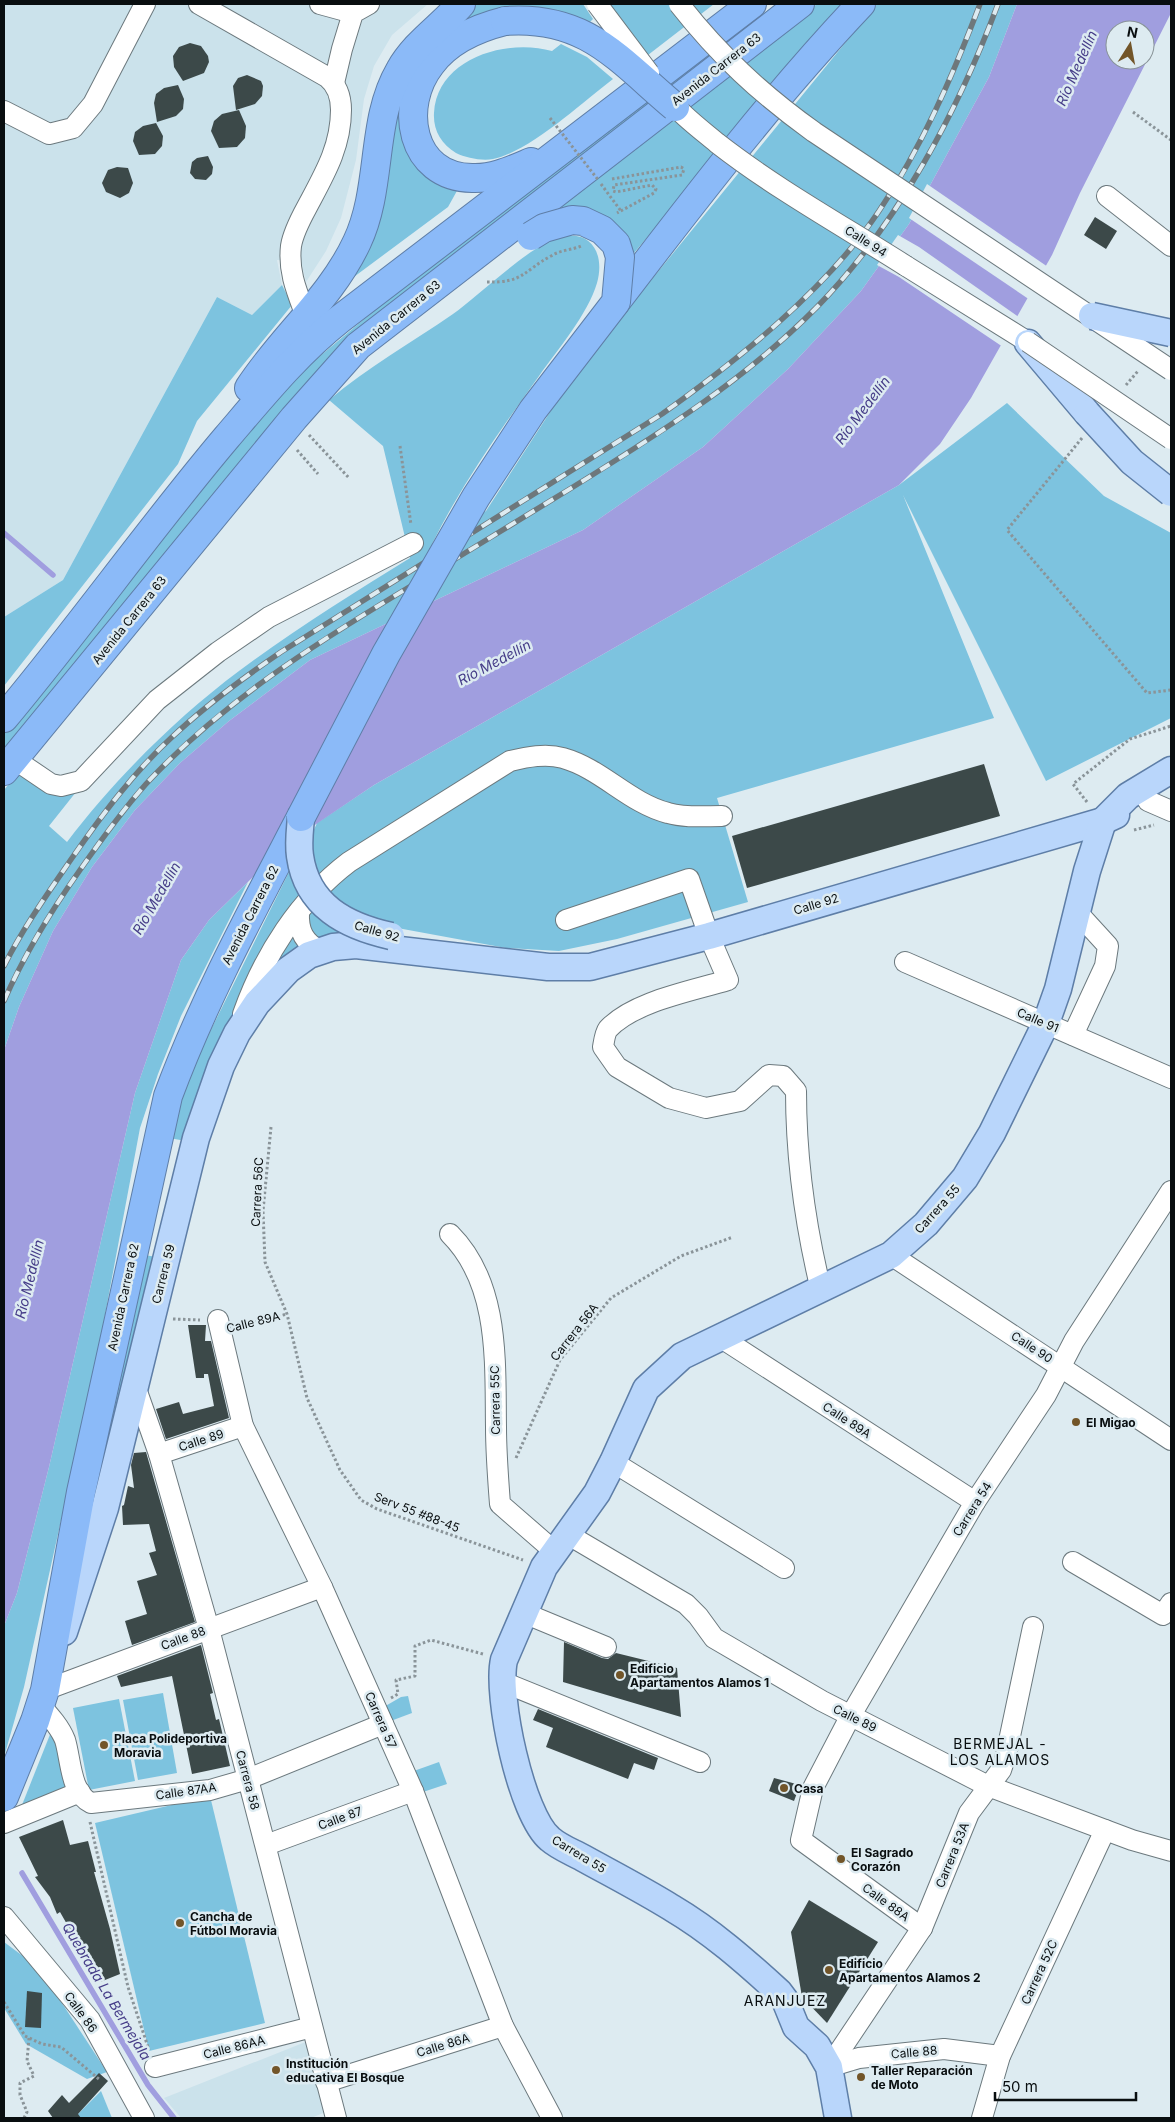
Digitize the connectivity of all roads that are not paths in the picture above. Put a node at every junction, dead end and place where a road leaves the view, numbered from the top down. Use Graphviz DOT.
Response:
graph roads {
  1 [pos="145,4"];
  2 [pos="199,4"];
  3 [pos="320,4"];
  4 [pos="461,4"];
  5 [pos="597,4"];
  6 [pos="679,4"];
  7 [pos="752,4"];
  8 [pos="800,4"];
  9 [pos="861,4"];
  10 [pos="361,8"];
  11 [pos="334,83"];
  12 [pos="675,107"];
  13 [pos="4,111"];
  14 [pos="560,150"];
  15 [pos="1107,196"];
  16 [pos="1171,246"];
  17 [pos="616,302"];
  18 [pos="306,316"];
  19 [pos="1092,316"];
  20 [pos="378,329"];
  21 [pos="1171,333"];
  22 [pos="1028,342"];
  23 [pos="1171,370"];
  24 [pos="1171,439"];
  25 [pos="192,478"];
  26 [pos="1171,493"];
  27 [pos="413,543"];
  28 [pos="4,718"];
  29 [pos="9,765"];
  30 [pos="1171,770"];
  31 [pos="1171,787"];
  32 [pos="1148,801"];
  33 [pos="1171,811"];
  34 [pos="1096,812"];
  35 [pos="722,816"];
  36 [pos="301,817"];
  37 [pos="1076,911"];
  38 [pos="299,912"];
  39 [pos="566,920"];
  40 [pos="709,936"];
  41 [pos="385,941"];
  42 [pos="321,951"];
  43 [pos="905,962"];
  44 [pos="1046,1022"];
  45 [pos="237,1033"];
  46 [pos="1073,1035"];
  47 [pos="1171,1078"];
  48 [pos="1171,1192"];
  49 [pos="450,1234"];
  50 [pos="891,1255"];
  51 [pos="821,1290"];
  52 [pos="219,1326"];
  53 [pos="720,1336"];
  54 [pos="1061,1366"];
  55 [pos="135,1386"];
  56 [pos="243,1426"];
  57 [pos="1171,1440"];
  58 [pos="159,1454"];
  59 [pos="613,1462"];
  60 [pos="975,1502"];
  61 [pos="555,1551"];
  62 [pos="1073,1562"];
  63 [pos="784,1568"];
  64 [pos="322,1587"];
  65 [pos="1167,1609"];
  66 [pos="524,1613"];
  67 [pos="1033,1626"];
  68 [pos="208,1629"];
  69 [pos="606,1646"];
  70 [pos="504,1671"];
  71 [pos="43,1697"];
  72 [pos="379,1715"];
  73 [pos="851,1715"];
  74 [pos="700,1762"];
  75 [pos="248,1779"];
  76 [pos="988,1786"];
  77 [pos="413,1791"];
  78 [pos="80,1792"];
  79 [pos="4,1797"];
  80 [pos="4,1823"];
  81 [pos="1105,1830"];
  82 [pos="801,1840"];
  83 [pos="266,1845"];
  84 [pos="1171,1850"];
  85 [pos="4,1917"];
  86 [pos="922,1928"];
  87 [pos="503,2026"];
  88 [pos="312,2027"];
  89 [pos="1000,2056"];
  90 [pos="829,2066"];
  91 [pos="155,2067"];
  92 [pos="326,2082"];
  93 [pos="144,2118"];
  94 [pos="336,2118"];
  95 [pos="552,2118"];
  96 [pos="838,2118"];
  97 [pos="982,2118"];
  1 -- 13 [label="street"];
  2 -- 11 [label="street"];
  3 -- 10 [label="street"];
  4 -- 18 [label="highway"];
  5 -- 12 [label="street, Calle 94, bridge"];
  6 -- 19 [label="street, bridge"];
  7 -- 14 [label="highway"];
  8 -- 20 [label="highway, Avenida Carrera 63"];
  9 -- 17 [label="highway"];
  10 -- 11 [label="street"];
  11 -- 18 [label="street"];
  12 -- 14 [label="highway, bridge"];
  12 -- 22 [label="street, Calle 94, bridge"];
  14 -- 25 [label="highway"];
  15 -- 16 [label="street"];
  17 -- 20 [label="highway, bridge"];
  17 -- 36 [label="highway, bridge"];
  18 -- 25 [label="highway"];
  19 -- 21 [label="main road, bridge"];
  19 -- 23 [label="street, bridge"];
  20 -- 29 [label="highway, Avenida Carrera 63"];
  22 -- 24 [label="street, Calle 94, bridge"];
  22 -- 26 [label="main road, bridge"];
  25 -- 28 [label="highway"];
  27 -- 29 [label="street"];
  30 -- 34 [label="main road, Calle 92"];
  31 -- 32 [label="main road, Calle 92"];
  32 -- 33 [label="street"];
  32 -- 34 [label="main road, Calle 92"];
  34 -- 37 [label="main road, Carrera 55"];
  34 -- 40 [label="main road, Calle 92"];
  35 -- 38 [label="street"];
  36 -- 41 [label="main road, Calle 92, bridge"];
  36 -- 71 [label="highway, Avenida Carrera 62"];
  37 -- 44 [label="main road, Carrera 55"];
  37 -- 46 [label="street"];
  38 -- 42 [label="street"];
  38 -- 45 [label="street"];
  39 -- 40 [label="street"];
  40 -- 41 [label="main road, Calle 92"];
  40 -- 51 [label="street"];
  41 -- 42 [label="main road, Carrera 59"];
  42 -- 45 [label="main road, Carrera 59"];
  43 -- 44 [label="street, Calle 91"];
  44 -- 46 [label="street, Calle 91"];
  44 -- 50 [label="main road, Carrera 55"];
  45 -- 55 [label="main road, Carrera 59"];
  46 -- 47 [label="street, Calle 91"];
  48 -- 54 [label="street, Carrera 54"];
  49 -- 61 [label="street, Carrera 55C"];
  50 -- 51 [label="main road, Carrera 55"];
  50 -- 54 [label="street, Calle 90"];
  51 -- 53 [label="main road, Carrera 55"];
  52 -- 56 [label="street, Carrera 57"];
  53 -- 59 [label="main road, Carrera 55"];
  53 -- 60 [label="street, Calle 89A"];
  54 -- 57 [label="street, Calle 90"];
  54 -- 60 [label="street, Carrera 54"];
  55 -- 58 [label="street, Carrera 58"];
  55 -- 71 [label="main road, Carrera 59"];
  56 -- 58 [label="street, Calle 89"];
  56 -- 64 [label="street, Carrera 57"];
  58 -- 68 [label="street, Carrera 58"];
  59 -- 61 [label="main road, Carrera 55"];
  59 -- 63 [label="street"];
  60 -- 73 [label="street, Carrera 54"];
  61 -- 66 [label="main road, Carrera 55"];
  61 -- 73 [label="street, Calle 89"];
  62 -- 65 [label="street"];
  64 -- 68 [label="street, Calle 88"];
  64 -- 72 [label="street, Carrera 57"];
  66 -- 69 [label="street"];
  66 -- 70 [label="main road, Carrera 55"];
  67 -- 76 [label="street, Carrera 53A"];
  68 -- 71 [label="street, Calle 88"];
  68 -- 75 [label="street, Carrera 58"];
  70 -- 74 [label="street"];
  70 -- 90 [label="main road, Carrera 55"];
  71 -- 78 [label="street"];
  71 -- 79 [label="highway, Avenida Carrera 62"];
  72 -- 75 [label="street, Calle 87AA"];
  72 -- 77 [label="street, Carrera 57"];
  73 -- 76 [label="street, Calle 89"];
  73 -- 82 [label="street, Carrera 54"];
  75 -- 78 [label="street, Calle 87AA"];
  75 -- 83 [label="street, Carrera 58"];
  76 -- 81 [label="street, Calle 89"];
  76 -- 86 [label="street, Carrera 53A"];
  77 -- 83 [label="street, Calle 87"];
  77 -- 87 [label="street, Carrera 57"];
  78 -- 80 [label="street"];
  81 -- 84 [label="street, Calle 89"];
  81 -- 89 [label="street, Carrera 52C"];
  82 -- 86 [label="street, Calle 88A"];
  83 -- 88 [label="street, Carrera 58"];
  85 -- 93 [label="street, Calle 86"];
  86 -- 90 [label="street, Carrera 53A"];
  87 -- 92 [label="street, Calle 86A"];
  87 -- 95 [label="street, Carrera 57"];
  88 -- 91 [label="street, Calle 86AA"];
  88 -- 92 [label="street, Carrera 58"];
  89 -- 90 [label="street, Calle 88"];
  89 -- 97 [label="street, Carrera 52C"];
  90 -- 96 [label="main road, Carrera 55"];
  92 -- 94 [label="street, Carrera 58"];
}
